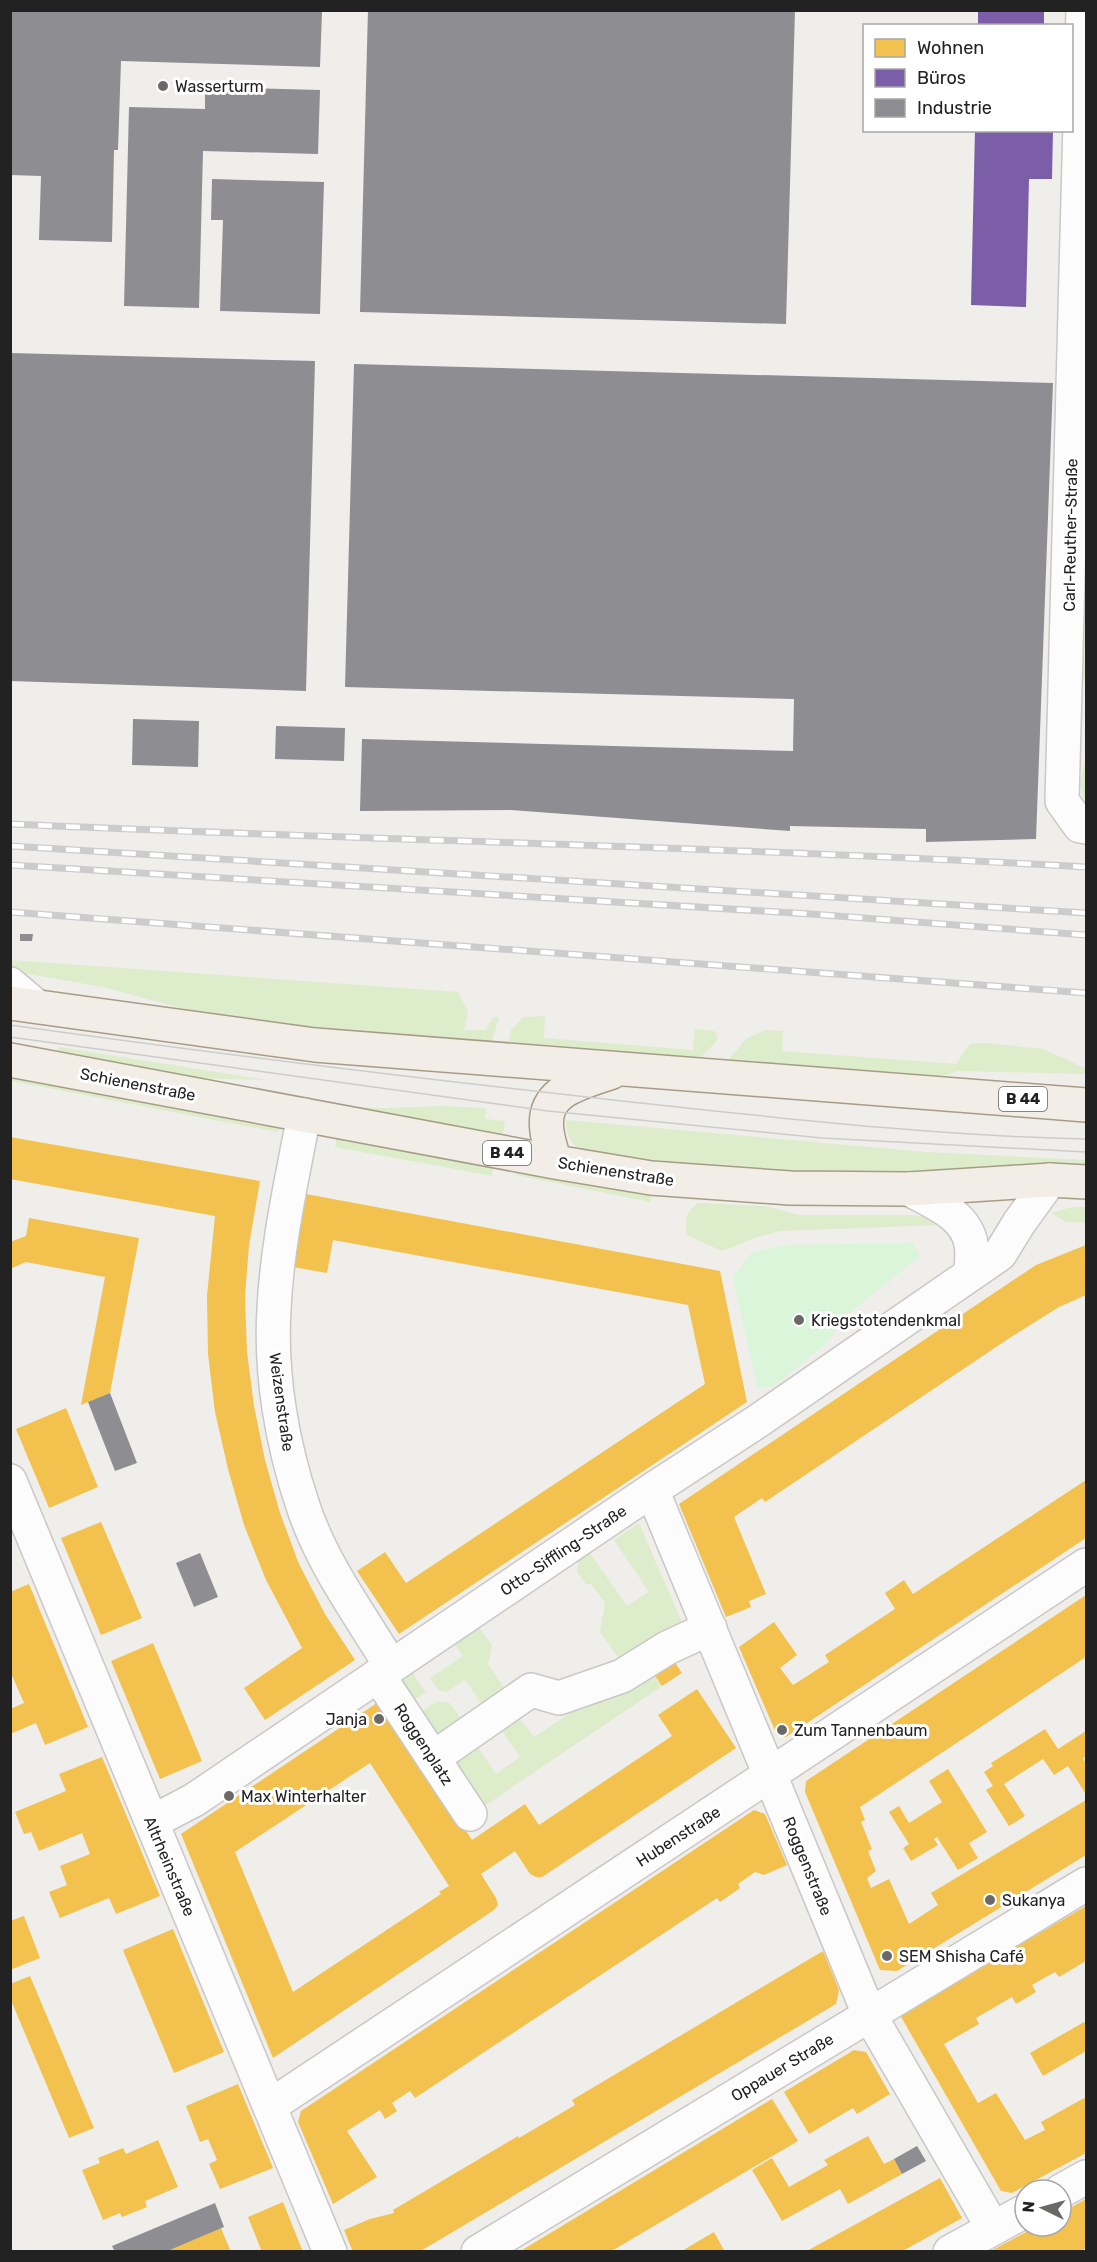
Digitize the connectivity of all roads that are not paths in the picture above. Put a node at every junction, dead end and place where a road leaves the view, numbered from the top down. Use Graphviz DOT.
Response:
graph roads {
  1 [pos="1083,10"];
  2 [pos="1076,712"];
  3 [pos="1086,827"];
  4 [pos="10,984"];
  5 [pos="23,1005"];
  6 [pos="10,1060"];
  7 [pos="622,1068"];
  8 [pos="1086,1105"];
  9 [pos="304,1115"];
  10 [pos="555,1162"];
  11 [pos="1050,1180"];
  12 [pos="1086,1182"];
  13 [pos="909,1189"];
  14 [pos="970,1273"];
  15 [pos="10,1481"];
  16 [pos="652,1490"];
  17 [pos="1086,1565"];
  18 [pos="710,1628"];
  19 [pos="385,1670"];
  20 [pos="433,1758"];
  21 [pos="770,1774"];
  22 [pos="470,1814"];
  23 [pos="152,1822"];
  24 [pos="1086,1884"];
  25 [pos="869,2014"];
  26 [pos="270,2106"];
  27 [pos="1013,2217"];
  28 [pos="993,2228"];
  29 [pos="330,2252"];
  30 [pos="478,2252"];
  31 [pos="950,2252"];
  1 -- 2 [label="street, Carl-Reuther-Straße"];
  2 -- 3 [label="street, Carl-Reuther-Straße"];
  4 -- 5 [label="street"];
  5 -- 7 [label="main road, B 44"];
  6 -- 9 [label="main road, Schienenstraße / B 44"];
  7 -- 8 [label="main road, B 44"];
  7 -- 10 [label="main road, B 44"];
  9 -- 10 [label="main road, Schienenstraße / B 44"];
  9 -- 19 [label="street, Weizenstraße"];
  10 -- 13 [label="main road, Schienenstraße / B 44"];
  11 -- 12 [label="main road, Schienenstraße / B 44"];
  11 -- 13 [label="main road, Schienenstraße / B 44"];
  11 -- 14 [label="street, Otto-Siffling-Straße"];
  13 -- 14 [label="street"];
  14 -- 16 [label="street, Otto-Siffling-Straße"];
  15 -- 23 [label="street, Altrheinstraße"];
  16 -- 18 [label="street, Roggenstraße"];
  16 -- 19 [label="street, Otto-Siffling-Straße"];
  17 -- 21 [label="street, Hubenstraße"];
  18 -- 20 [label="street"];
  18 -- 21 [label="street, Roggenstraße"];
  19 -- 20 [label="street, Roggenplatz"];
  19 -- 23 [label="street, Otto-Siffling-Straße"];
  20 -- 22 [label="street, Roggenplatz"];
  21 -- 25 [label="street, Roggenstraße"];
  21 -- 26 [label="street, Hubenstraße"];
  23 -- 26 [label="street, Altrheinstraße"];
  24 -- 25 [label="street, Oppauer Straße"];
  25 -- 28 [label="street, Roggenstraße"];
  25 -- 30 [label="street, Oppauer Straße"];
  26 -- 29 [label="street, Altrheinstraße"];
  27 -- 28 [label="street"];
  28 -- 31 [label="street"];
}
